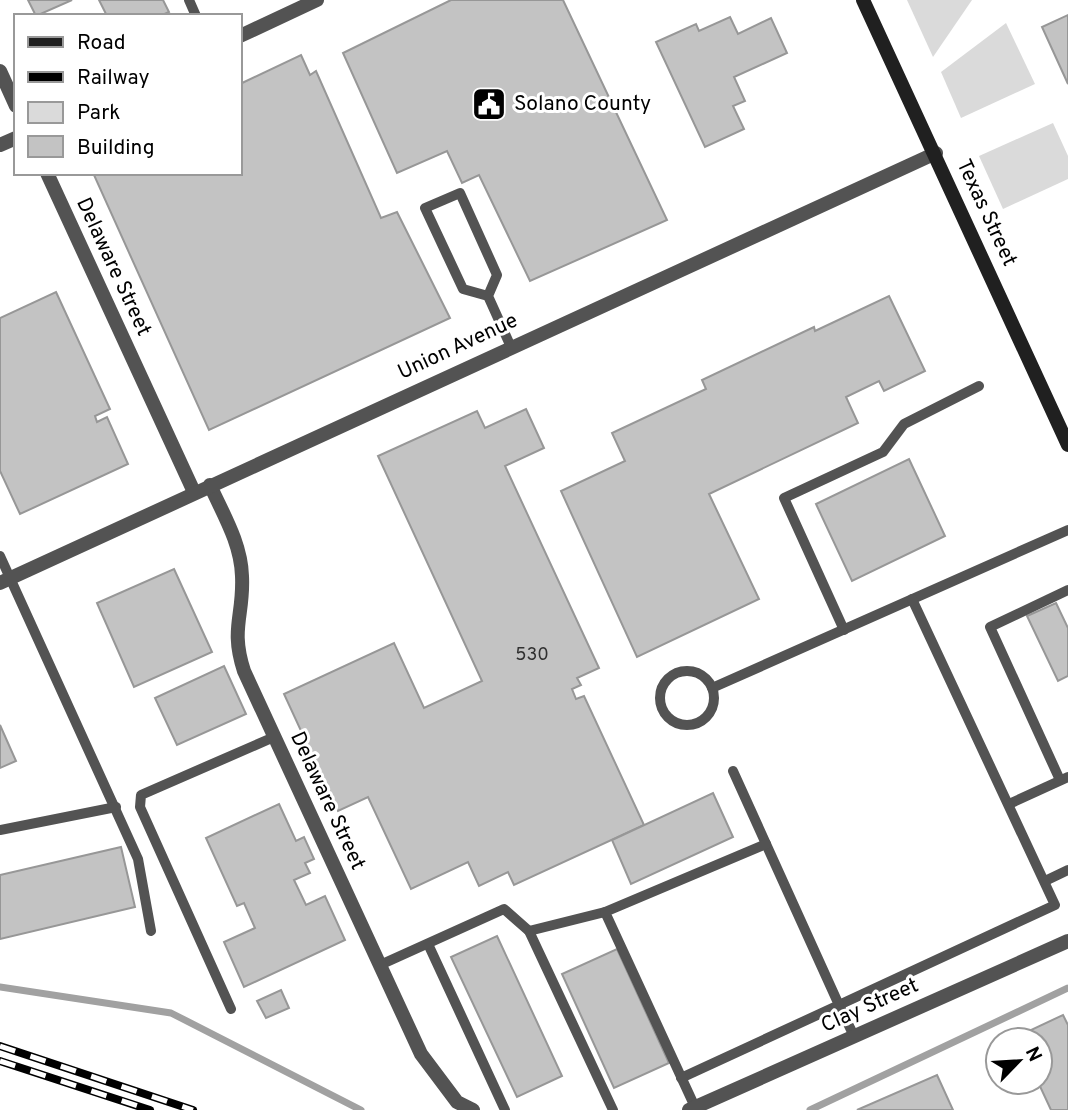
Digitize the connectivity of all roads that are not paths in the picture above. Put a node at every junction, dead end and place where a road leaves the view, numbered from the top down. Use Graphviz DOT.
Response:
graph roads {
  1 [pos="317,0"];
  2 [pos="863,0"];
  3 [pos="242,35"];
  4 [pos="0,71"];
  5 [pos="14,102"];
  6 [pos="936,153"];
  7 [pos="48,175"];
  8 [pos="488,296"];
  9 [pos="511,347"];
  10 [pos="979,386"];
  11 [pos="1068,445"];
  12 [pos="210,485"];
  13 [pos="194,492"];
  14 [pos="1068,530"];
  15 [pos="0,556"];
  16 [pos="5,580"];
  17 [pos="1068,590"];
  18 [pos="912,599"];
  19 [pos="844,630"];
  20 [pos="712,688"];
  21 [pos="274,737"];
  22 [pos="733,771"];
  23 [pos="1064,779"];
  24 [pos="1009,804"];
  25 [pos="116,807"];
  26 [pos="0,830"];
  27 [pos="766,844"];
  28 [pos="1068,870"];
  29 [pos="1045,881"];
  30 [pos="605,912"];
  31 [pos="151,931"];
  32 [pos="529,931"];
  33 [pos="1068,941"];
  34 [pos="428,944"];
  35 [pos="380,965"];
  36 [pos="839,1005"];
  37 [pos="231,1009"];
  38 [pos="854,1036"];
  39 [pos="681,1078"];
  40 [pos="692,1109"];
  41 [pos="473,1110"];
  42 [pos="505,1110"];
  43 [pos="612,1110"];
  1 -- 3 [label="street"];
  2 -- 6 [label="main road, Texas Street"];
  4 -- 5 [label="street"];
  6 -- 9 [label="street, Union Avenue"];
  6 -- 11 [label="main road, Texas Street"];
  7 -- 13 [label="street, Delaware Street"];
  8 -- 8 [label="lane"];
  8 -- 9 [label="lane"];
  9 -- 12 [label="street, Union Avenue"];
  10 -- 19 [label="lane"];
  12 -- 13 [label="street, Union Avenue"];
  12 -- 21 [label="street, Delaware Street"];
  13 -- 16 [label="street, Union Avenue"];
  14 -- 18 [label="lane"];
  15 -- 16 [label="lane"];
  16 -- 25 [label="lane"];
  17 -- 23 [label="lane"];
  18 -- 19 [label="lane"];
  18 -- 24 [label="lane"];
  19 -- 20 [label="lane"];
  20 -- 20 [label="lane"];
  21 -- 35 [label="street, Delaware Street"];
  21 -- 37 [label="lane"];
  22 -- 27 [label="lane"];
  23 -- 24 [label="lane"];
  24 -- 29 [label="lane"];
  25 -- 26 [label="lane"];
  25 -- 31 [label="lane"];
  27 -- 30 [label="lane"];
  27 -- 36 [label="lane"];
  28 -- 29 [label="lane"];
  29 -- 36 [label="lane"];
  30 -- 32 [label="lane"];
  30 -- 39 [label="lane"];
  32 -- 34 [label="lane"];
  32 -- 43 [label="lane"];
  33 -- 38 [label="street, Clay Street"];
  34 -- 35 [label="lane"];
  34 -- 42 [label="lane"];
  35 -- 41 [label="street, Delaware Street"];
  36 -- 38 [label="lane"];
  36 -- 39 [label="lane"];
  38 -- 40 [label="street, Clay Street"];
  39 -- 40 [label="lane"];
}
